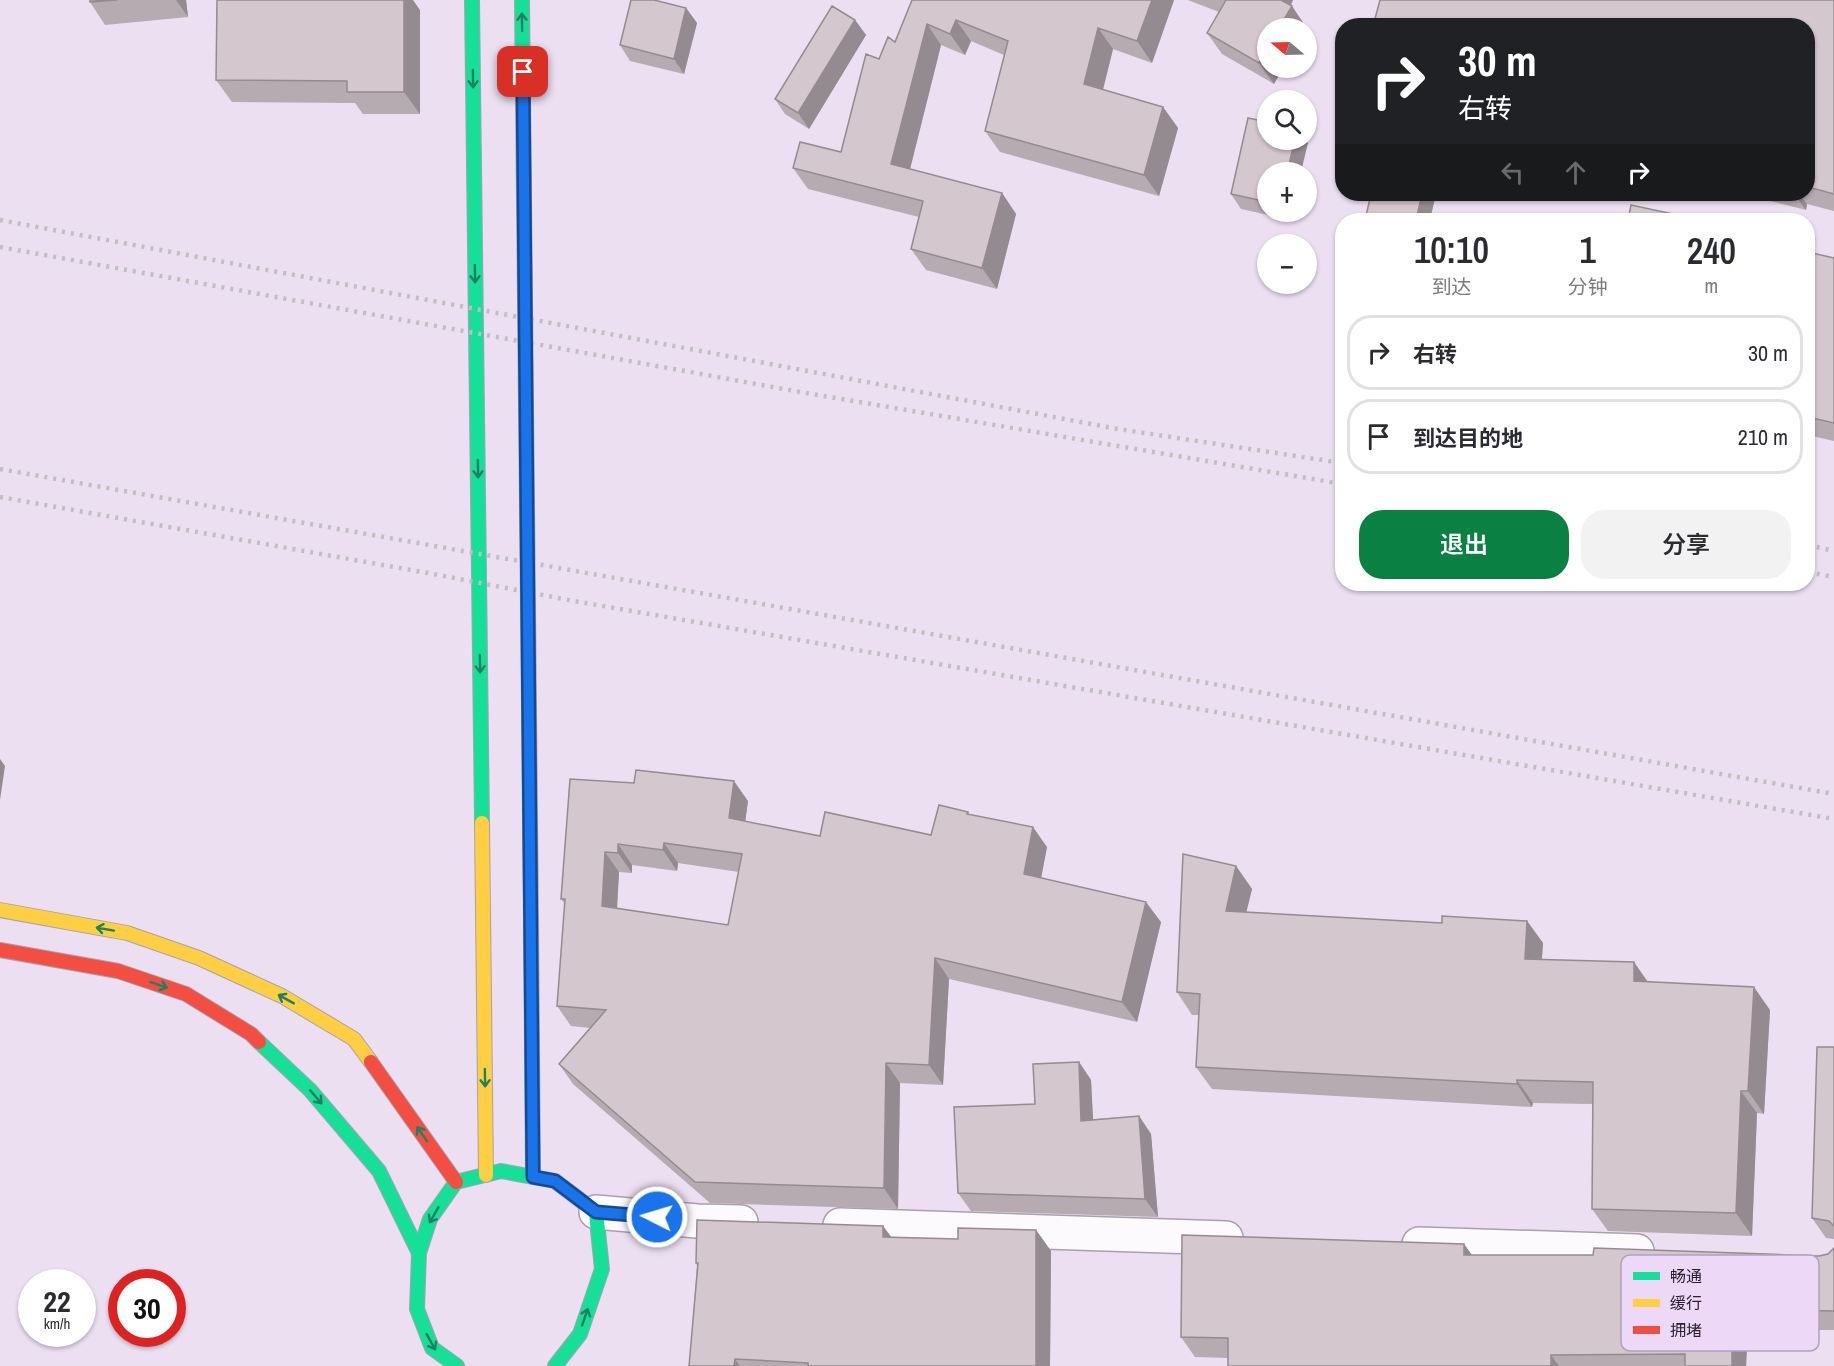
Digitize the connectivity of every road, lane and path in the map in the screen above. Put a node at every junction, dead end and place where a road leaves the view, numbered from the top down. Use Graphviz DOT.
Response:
graph roads {
  1 [pos="472,0"];
  2 [pos="522,0"];
  3 [pos="0,910"];
  4 [pos="0,950"];
  5 [pos="486,1175"];
  6 [pos="533,1177"];
  7 [pos="456,1182"];
  8 [pos="596,1212"];
  9 [pos="769,1223"];
  10 [pos="805,1224"];
  11 [pos="1260,1239"];
  12 [pos="1391,1243"];
  13 [pos="1666,1252"];
  14 [pos="418,1253"];
  15 [pos="457,1366"];
  16 [pos="555,1366"];
  1 -- 5 [label="street, one-way"];
  6 -- 2 [label="street, one-way"];
  7 -- 3 [label="street, one-way"];
  4 -- 14 [label="street, one-way"];
  5 -- 6 [label="street"];
  5 -- 7 [label="street"];
  6 -- 8 [label="street"];
  7 -- 14 [label="street, one-way"];
  8 -- 9 [label="street"];
  16 -- 8 [label="street, one-way"];
  10 -- 11 [label="street"];
  12 -- 13 [label="street"];
  14 -- 15 [label="street, one-way"];
}
